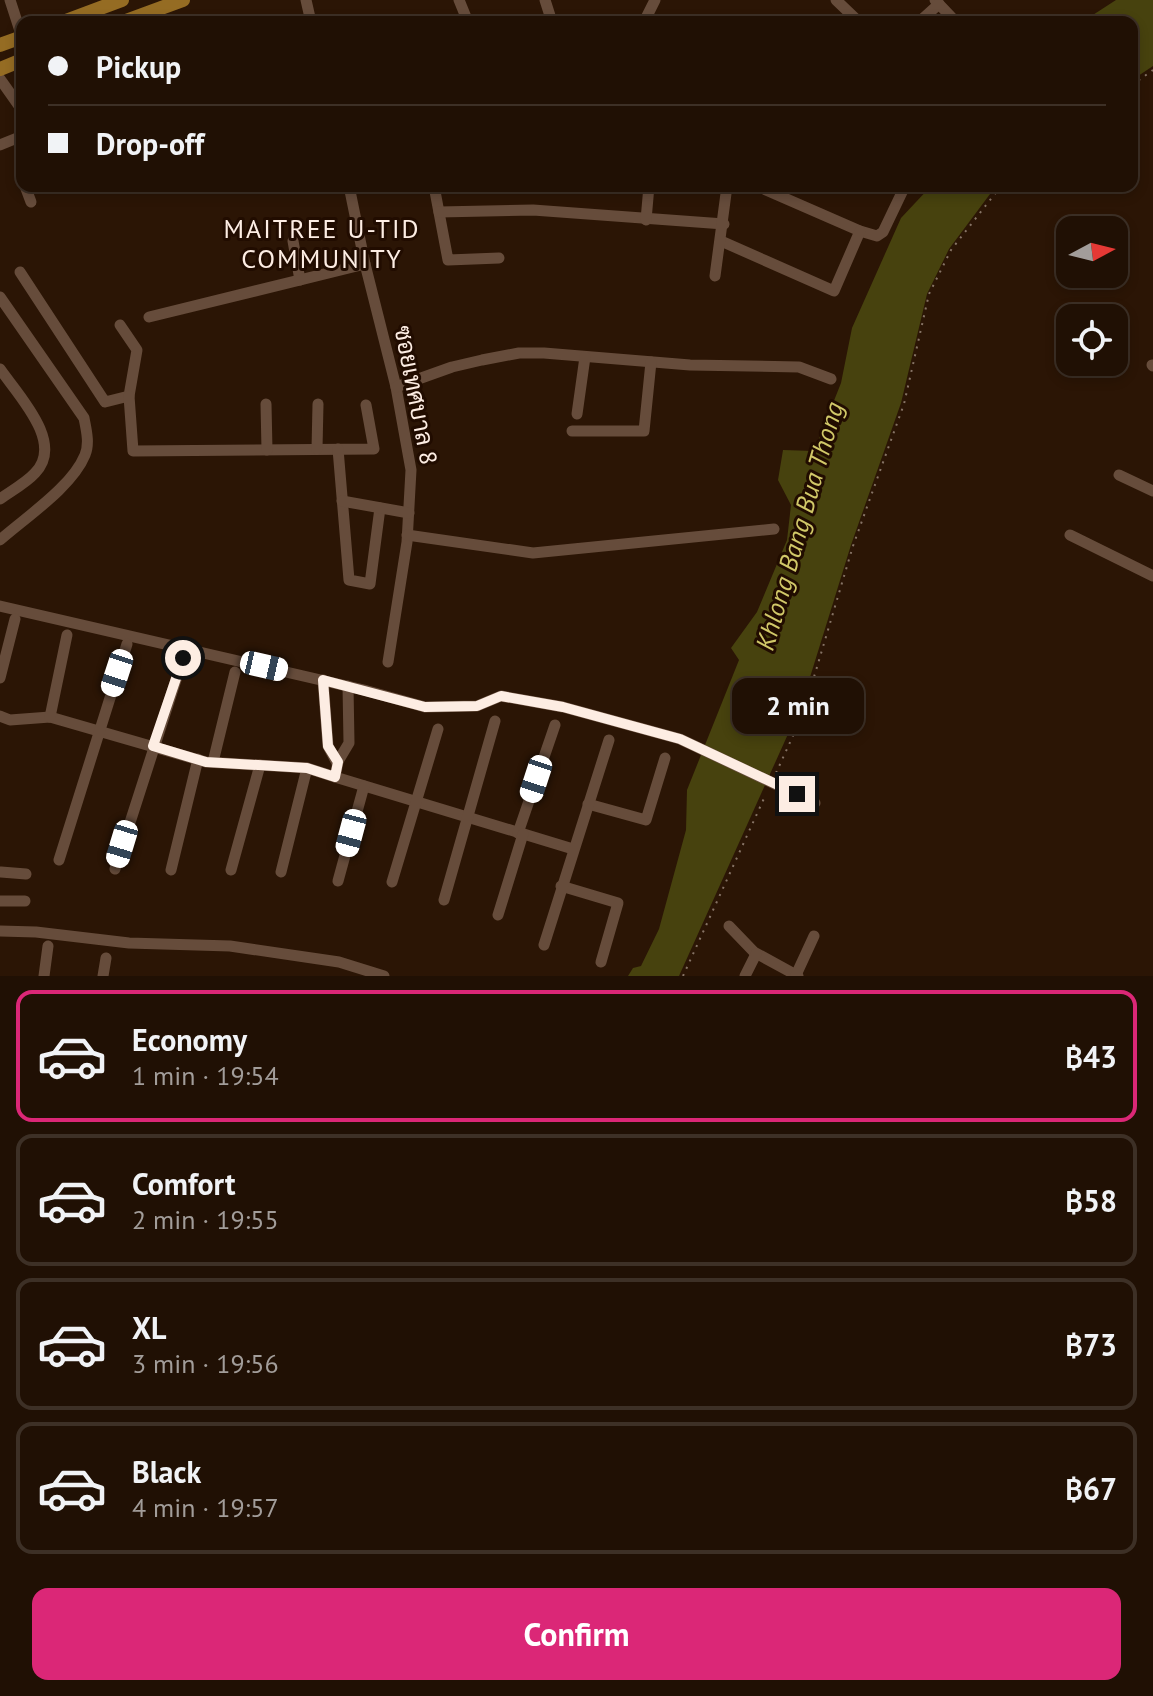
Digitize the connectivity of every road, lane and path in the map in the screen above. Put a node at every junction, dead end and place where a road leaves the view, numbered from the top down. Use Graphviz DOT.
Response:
graph roads {
  1 [pos="122,0"];
  2 [pos="183,0"];
  3 [pos="836,0"];
  4 [pos="79,16"];
  5 [pos="139,16"];
  6 [pos="853,16"];
  7 [pos="1,83"];
  8 [pos="16,102"];
  9 [pos="27,192"];
  10 [pos="350,192"];
  11 [pos="435,192"];
  12 [pos="648,192"];
  13 [pos="727,192"];
  14 [pos="771,192"];
  15 [pos="902,192"];
  16 [pos="996,192"];
  17 [pos="31,202"];
  18 [pos="439,212"];
  19 [pos="646,220"];
  20 [pos="724,224"];
  21 [pos="860,231"];
  22 [pos="293,241"];
  23 [pos="721,241"];
  24 [pos="499,258"];
  25 [pos="365,264"];
  26 [pos="20,272"];
  27 [pos="715,276"];
  28 [pos="300,280"];
  29 [pos="0,297"];
  30 [pos="149,317"];
  31 [pos="120,325"];
  32 [pos="585,357"];
  33 [pos="651,362"];
  34 [pos="0,369"];
  35 [pos="831,379"];
  36 [pos="396,387"];
  37 [pos="129,396"];
  38 [pos="266,404"];
  39 [pos="318,404"];
  40 [pos="366,405"];
  41 [pos="577,414"];
  42 [pos="572,431"];
  43 [pos="317,449"];
  44 [pos="338,449"];
  45 [pos="267,450"];
  46 [pos="1119,475"];
  47 [pos="1153,491"];
  48 [pos="0,499"];
  49 [pos="342,501"];
  50 [pos="380,508"];
  51 [pos="409,513"];
  52 [pos="774,529"];
  53 [pos="407,535"];
  54 [pos="1070,535"];
  55 [pos="0,540"];
  56 [pos="1153,576"];
  57 [pos="0,606"];
  58 [pos="15,619"];
  59 [pos="67,635"];
  60 [pos="127,644"];
  61 [pos="183,658"];
  62 [pos="388,662"];
  63 [pos="235,672"];
  64 [pos="0,678"];
  65 [pos="323,680"];
  66 [pos="348,686"];
  67 [pos="0,716"];
  68 [pos="50,717"];
  69 [pos="495,721"];
  70 [pos="555,725"];
  71 [pos="438,729"];
  72 [pos="99,731"];
  73 [pos="609,740"];
  74 [pos="153,746"];
  75 [pos="665,758"];
  76 [pos="198,759"];
  77 [pos="213,762"];
  78 [pos="338,762"];
  79 [pos="260,765"];
  80 [pos="307,768"];
  81 [pos="335,777"];
  82 [pos="775,783"];
  83 [pos="364,786"];
  84 [pos="766,794"];
  85 [pos="415,802"];
  86 [pos="815,803"];
  87 [pos="588,804"];
  88 [pos="469,818"];
  89 [pos="521,834"];
  90 [pos="573,849"];
  91 [pos="59,860"];
  92 [pos="115,869"];
  93 [pos="171,870"];
  94 [pos="231,870"];
  95 [pos="0,871"];
  96 [pos="281,872"];
  97 [pos="26,874"];
  98 [pos="0,879"];
  99 [pos="338,881"];
  100 [pos="392,882"];
  101 [pos="561,886"];
  102 [pos="444,900"];
  103 [pos="0,901"];
  104 [pos="25,901"];
  105 [pos="498,915"];
  106 [pos="729,926"];
  107 [pos="0,931"];
  108 [pos="814,936"];
  109 [pos="544,945"];
  110 [pos="48,946"];
  111 [pos="756,954"];
  112 [pos="106,958"];
  113 [pos="601,962"];
  114 [pos="44,976"];
  115 [pos="103,976"];
  116 [pos="384,976"];
  117 [pos="683,976"];
  118 [pos="745,976"];
  119 [pos="797,976"];
  1 -- 4 [label="main road"];
  2 -- 5 [label="main road"];
  3 -- 6 [label="street"];
  7 -- 8 [label="street"];
  9 -- 17 [label="street"];
  10 -- 25 [label="street, ซอยเทศบาล 8"];
  11 -- 18 [label="street"];
  12 -- 19 [label="street"];
  13 -- 20 [label="street"];
  14 -- 21 [label="street"];
  15 -- 21 [label="street"];
  16 -- 82 [label="path"];
  18 -- 19 [label="street"];
  18 -- 24 [label="street"];
  19 -- 20 [label="street"];
  20 -- 23 [label="street"];
  21 -- 23 [label="street"];
  22 -- 28 [label="street"];
  23 -- 27 [label="street"];
  25 -- 28 [label="street"];
  25 -- 36 [label="street, ซอยเทศบาล 8"];
  26 -- 37 [label="street"];
  28 -- 30 [label="street"];
  29 -- 55 [label="street"];
  31 -- 37 [label="street"];
  32 -- 33 [label="street"];
  32 -- 36 [label="street"];
  32 -- 41 [label="street"];
  33 -- 35 [label="street"];
  33 -- 42 [label="street"];
  34 -- 48 [label="street"];
  36 -- 51 [label="street, ซอยเทศบาล 8"];
  37 -- 45 [label="street"];
  38 -- 45 [label="street"];
  39 -- 43 [label="street"];
  40 -- 44 [label="street"];
  43 -- 44 [label="street"];
  43 -- 45 [label="street"];
  44 -- 49 [label="street"];
  46 -- 47 [label="street"];
  49 -- 50 [label="street"];
  49 -- 50 [label="street"];
  50 -- 51 [label="street"];
  51 -- 53 [label="street, ซอยเทศบาล 8"];
  52 -- 53 [label="street"];
  53 -- 62 [label="street, ซอยเทศบาล 8"];
  54 -- 56 [label="street"];
  57 -- 65 [label="street"];
  58 -- 64 [label="street"];
  59 -- 68 [label="street"];
  60 -- 72 [label="street"];
  61 -- 74 [label="street"];
  63 -- 77 [label="street"];
  65 -- 66 [label="street"];
  65 -- 78 [label="street"];
  66 -- 78 [label="street"];
  66 -- 82 [label="street"];
  67 -- 68 [label="street"];
  68 -- 72 [label="street"];
  69 -- 88 [label="street"];
  70 -- 89 [label="street"];
  71 -- 85 [label="street"];
  72 -- 74 [label="street"];
  72 -- 91 [label="street"];
  73 -- 87 [label="street"];
  74 -- 76 [label="street"];
  74 -- 92 [label="street"];
  75 -- 87 [label="street"];
  76 -- 77 [label="street"];
  76 -- 93 [label="street"];
  77 -- 79 [label="street"];
  78 -- 81 [label="street"];
  79 -- 80 [label="street"];
  79 -- 94 [label="street"];
  80 -- 81 [label="street"];
  80 -- 96 [label="street"];
  81 -- 83 [label="street"];
  82 -- 86 [label="street"];
  83 -- 85 [label="street"];
  83 -- 99 [label="street"];
  84 -- 117 [label="path"];
  85 -- 88 [label="street"];
  85 -- 100 [label="street"];
  87 -- 90 [label="street"];
  88 -- 89 [label="street"];
  88 -- 102 [label="street"];
  89 -- 90 [label="street"];
  89 -- 105 [label="street"];
  90 -- 101 [label="street"];
  95 -- 97 [label="street"];
  95 -- 98 [label="street"];
  101 -- 109 [label="street"];
  101 -- 113 [label="street"];
  103 -- 104 [label="street"];
  106 -- 111 [label="street"];
  107 -- 116 [label="street"];
  108 -- 119 [label="street"];
  110 -- 114 [label="street"];
  111 -- 118 [label="street"];
  111 -- 119 [label="street"];
  112 -- 115 [label="street"];
}
